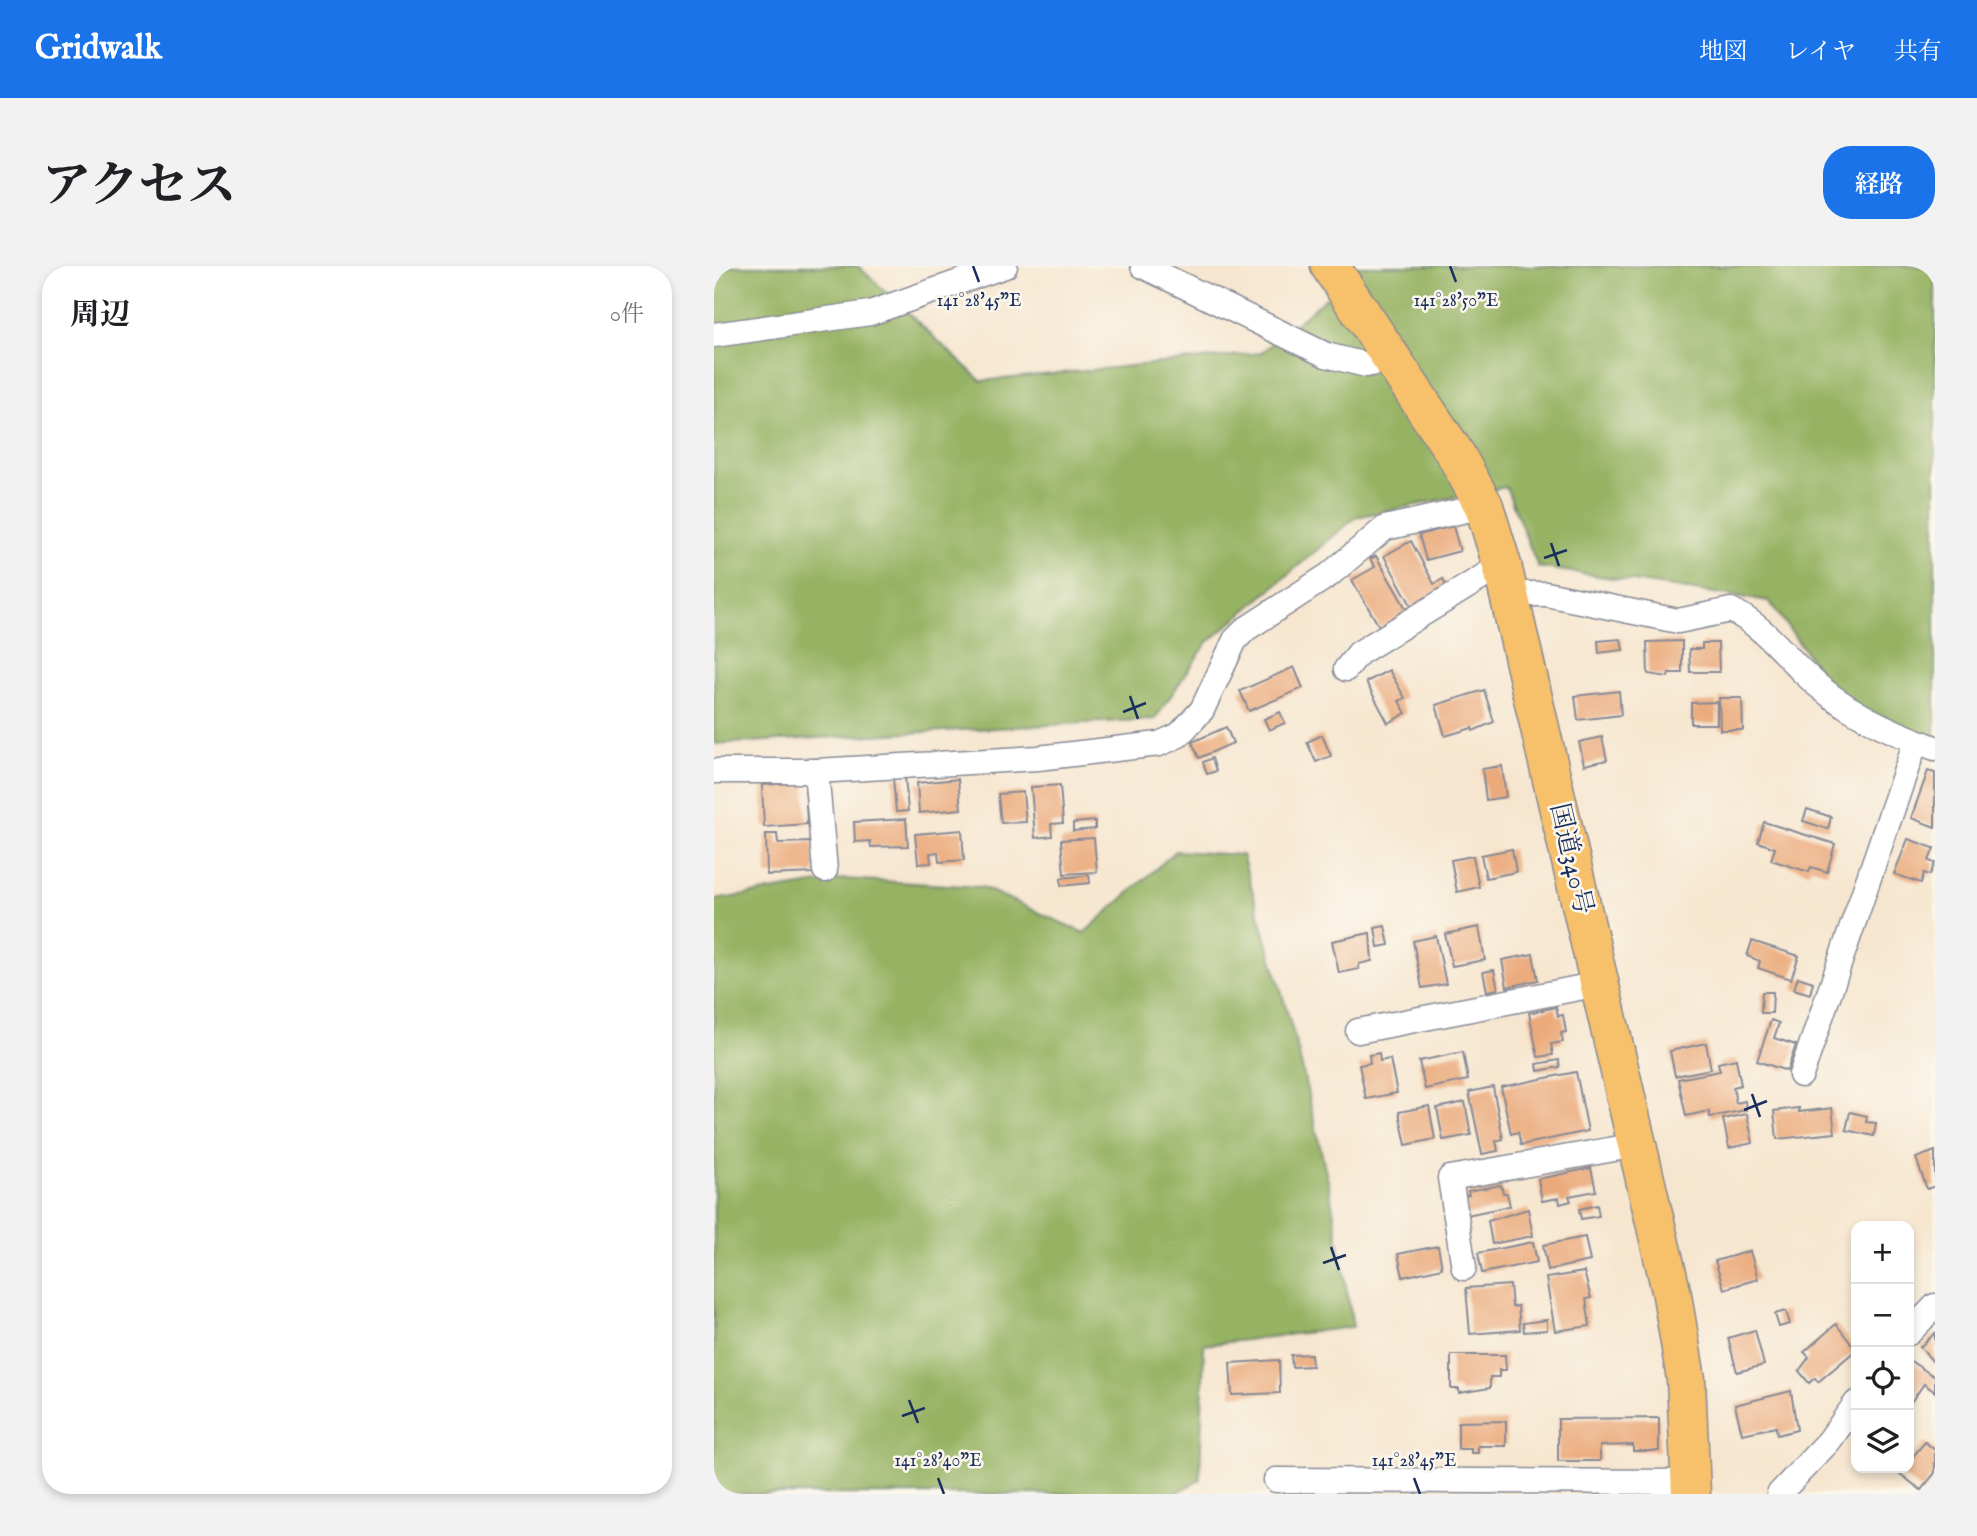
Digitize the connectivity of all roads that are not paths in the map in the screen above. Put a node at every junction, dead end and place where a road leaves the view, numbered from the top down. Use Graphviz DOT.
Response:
graph roads {
  1 [pos="1005,266"];
  2 [pos="1143,266"];
  3 [pos="1330,266"];
  4 [pos="714,335"];
  5 [pos="1393,359"];
  6 [pos="1483,506"];
  7 [pos="1506,579"];
  8 [pos="1346,669"];
  9 [pos="1926,744"];
  10 [pos="714,771"];
  11 [pos="816,771"];
  12 [pos="825,870"];
  13 [pos="1599,984"];
  14 [pos="1358,1031"];
  15 [pos="1801,1075"];
  16 [pos="1637,1144"];
  17 [pos="1464,1268"];
  18 [pos="1935,1306"];
  19 [pos="1914,1328"];
  20 [pos="1852,1410"];
  21 [pos="1276,1480"];
  22 [pos="1690,1488"];
  23 [pos="1779,1494"];
  1 -- 4 [label="street"];
  2 -- 5 [label="street"];
  3 -- 5 [label="highway, 国道340号"];
  5 -- 6 [label="highway, 国道340号"];
  6 -- 7 [label="highway, 国道340号"];
  6 -- 11 [label="street"];
  7 -- 8 [label="street"];
  7 -- 9 [label="street"];
  7 -- 13 [label="highway, 国道340号"];
  9 -- 15 [label="street"];
  10 -- 11 [label="street"];
  11 -- 12 [label="street"];
  13 -- 14 [label="street"];
  13 -- 16 [label="highway, 国道340号"];
  16 -- 17 [label="street"];
  16 -- 22 [label="highway, 国道340号"];
  18 -- 19 [label="street"];
  20 -- 23 [label="street"];
  21 -- 22 [label="street"];
}
